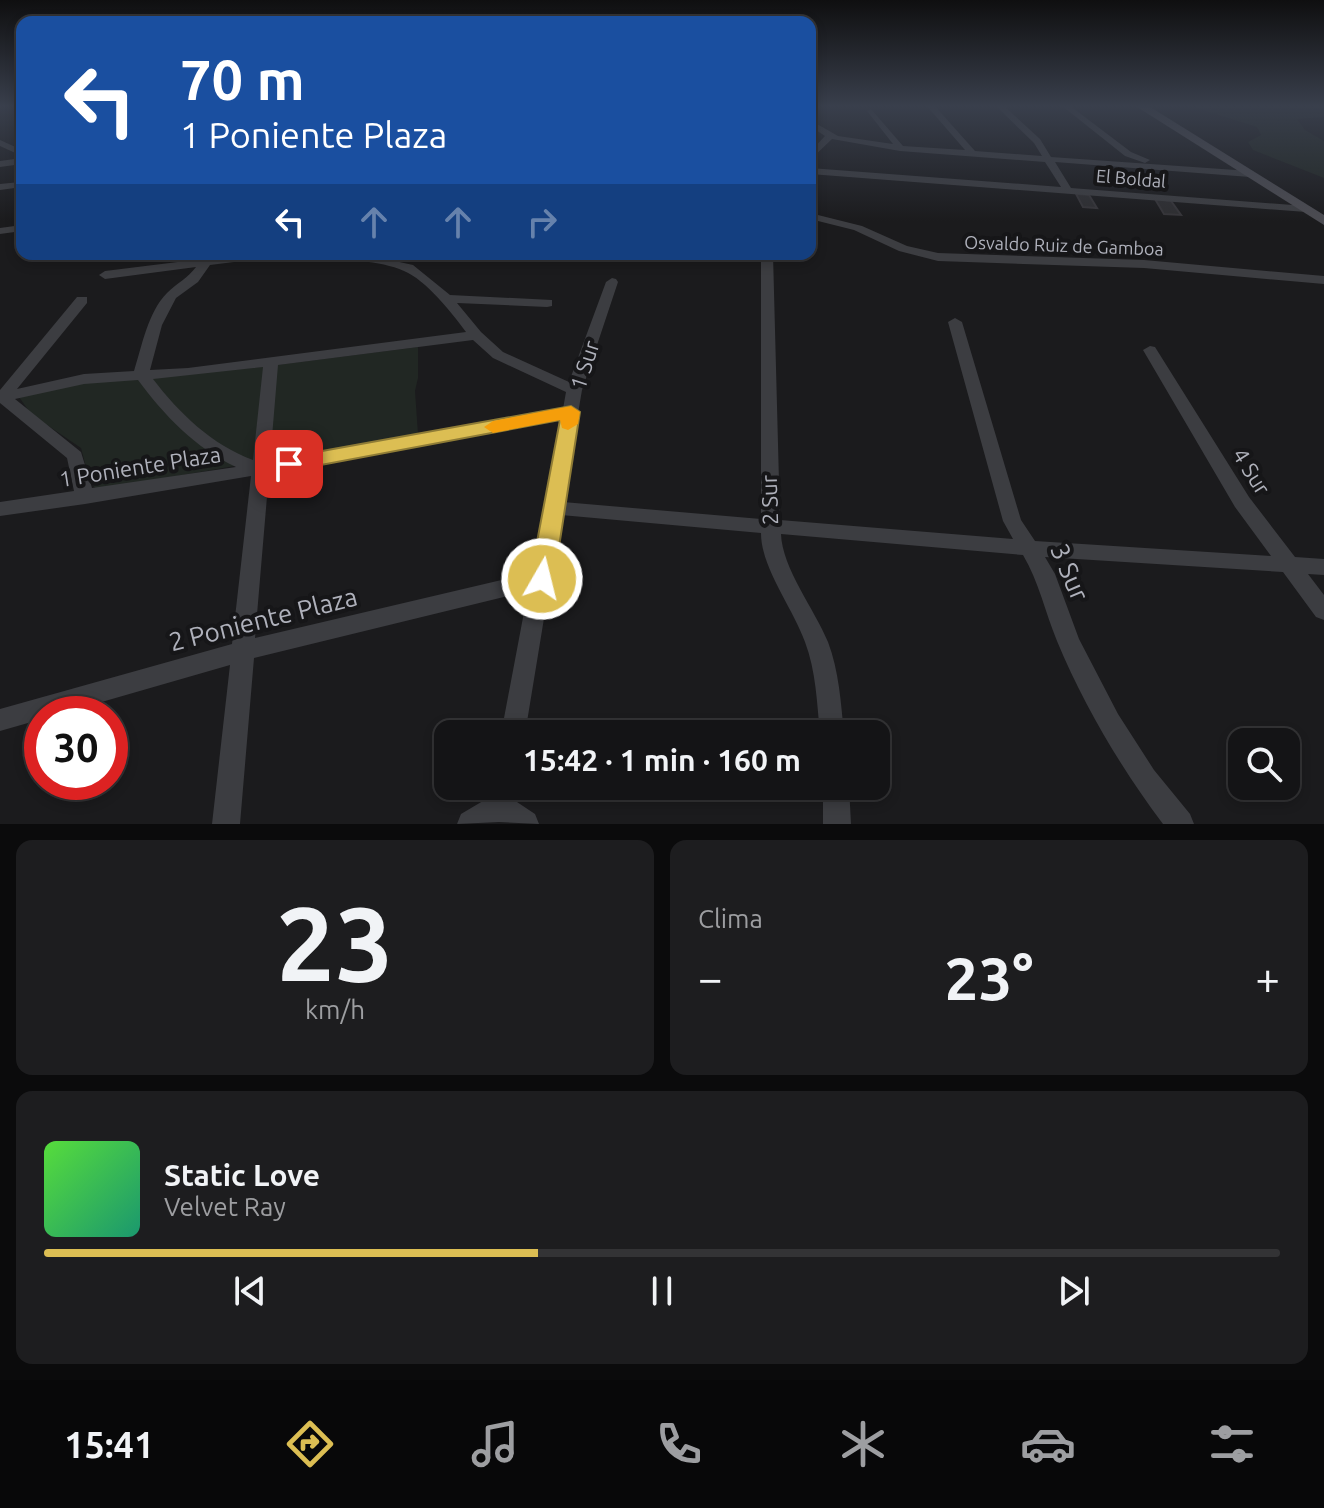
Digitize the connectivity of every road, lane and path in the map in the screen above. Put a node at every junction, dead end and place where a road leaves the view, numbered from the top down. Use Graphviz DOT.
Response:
graph roads {
  1 [pos="873,143"];
  2 [pos="896,143"];
  3 [pos="963,143"];
  4 [pos="1038,143"];
  5 [pos="1114,143"];
  6 [pos="1201,143"];
  7 [pos="900,148"];
  8 [pos="972,153"];
  9 [pos="1128,154"];
  10 [pos="1049,158"];
  11 [pos="1110,162"];
  12 [pos="1164,166"];
  13 [pos="816,171"];
  14 [pos="1250,174"];
  15 [pos="1067,189"];
  16 [pos="1306,209"];
  17 [pos="816,218"];
  18 [pos="1324,221"];
  19 [pos="196,260"];
  20 [pos="207,260"];
  21 [pos="372,260"];
  22 [pos="767,260"];
  23 [pos="105,275"];
  24 [pos="1324,280"];
  25 [pos="612,282"];
  26 [pos="447,299"];
  27 [pos="82,300"];
  28 [pos="547,303"];
  29 [pos="955,322"];
  30 [pos="476,335"];
  31 [pos="1150,350"];
  32 [pos="271,363"];
  33 [pos="141,374"];
  34 [pos="574,390"];
  35 [pos="1,396"];
  36 [pos="571,412"];
  37 [pos="260,469"];
  38 [pos="85,498"];
  39 [pos="552,508"];
  40 [pos="0,509"];
  41 [pos="769,524"];
  42 [pos="1029,548"];
  43 [pos="1286,564"];
  44 [pos="1324,567"];
  45 [pos="542,579"];
  46 [pos="1324,611"];
  47 [pos="243,651"];
  48 [pos="0,720"];
  49 [pos="516,720"];
  50 [pos="831,720"];
  51 [pos="498,800"];
  52 [pos="505,800"];
  53 [pos="836,800"];
  54 [pos="226,824"];
  55 [pos="471,824"];
  56 [pos="525,824"];
  57 [pos="837,824"];
  58 [pos="1180,824"];
  1 -- 7 [label="street"];
  2 -- 7 [label="street"];
  3 -- 8 [label="street"];
  4 -- 10 [label="street"];
  5 -- 9 [label="street"];
  6 -- 14 [label="main road"];
  7 -- 8 [label="street"];
  8 -- 10 [label="street"];
  9 -- 11 [label="street"];
  9 -- 12 [label="street"];
  10 -- 11 [label="street"];
  10 -- 15 [label="street"];
  11 -- 12 [label="street"];
  12 -- 14 [label="street"];
  13 -- 15 [label="street, El Boldal"];
  14 -- 16 [label="main road"];
  15 -- 16 [label="street, El Boldal"];
  16 -- 18 [label="main road"];
  17 -- 24 [label="street, Osvaldo Ruiz de Gamboa"];
  19 -- 23 [label="street"];
  20 -- 33 [label="street"];
  21 -- 26 [label="street"];
  22 -- 41 [label="street, 2 Sur"];
  25 -- 34 [label="street, 1 Sur"];
  26 -- 28 [label="street"];
  26 -- 30 [label="street"];
  27 -- 35 [label="street"];
  29 -- 42 [label="street, 3 Sur"];
  30 -- 32 [label="street"];
  30 -- 34 [label="street"];
  31 -- 43 [label="street, 4 Sur"];
  32 -- 33 [label="street"];
  32 -- 37 [label="street"];
  33 -- 35 [label="street"];
  33 -- 37 [label="street"];
  34 -- 36 [label="street, 1 Sur"];
  35 -- 38 [label="street"];
  36 -- 37 [label="street, 1 Poniente Plaza"];
  36 -- 39 [label="street, 1 Sur"];
  37 -- 38 [label="street, 1 Poniente Plaza"];
  37 -- 47 [label="street"];
  38 -- 40 [label="street, 1 Poniente Plaza"];
  39 -- 41 [label="street"];
  39 -- 45 [label="street, 1 Sur"];
  41 -- 42 [label="street"];
  41 -- 50 [label="street, 2 Sur"];
  42 -- 43 [label="street"];
  42 -- 58 [label="street, 3 Sur"];
  43 -- 44 [label="street"];
  43 -- 46 [label="street, 4 Sur"];
  45 -- 47 [label="street, 2 Poniente Plaza"];
  45 -- 49 [label="street, 1 Sur"];
  47 -- 48 [label="street, 2 Poniente Plaza"];
  47 -- 54 [label="street"];
  51 -- 55 [label="street"];
  52 -- 56 [label="street"];
  53 -- 57 [label="street"];
}
